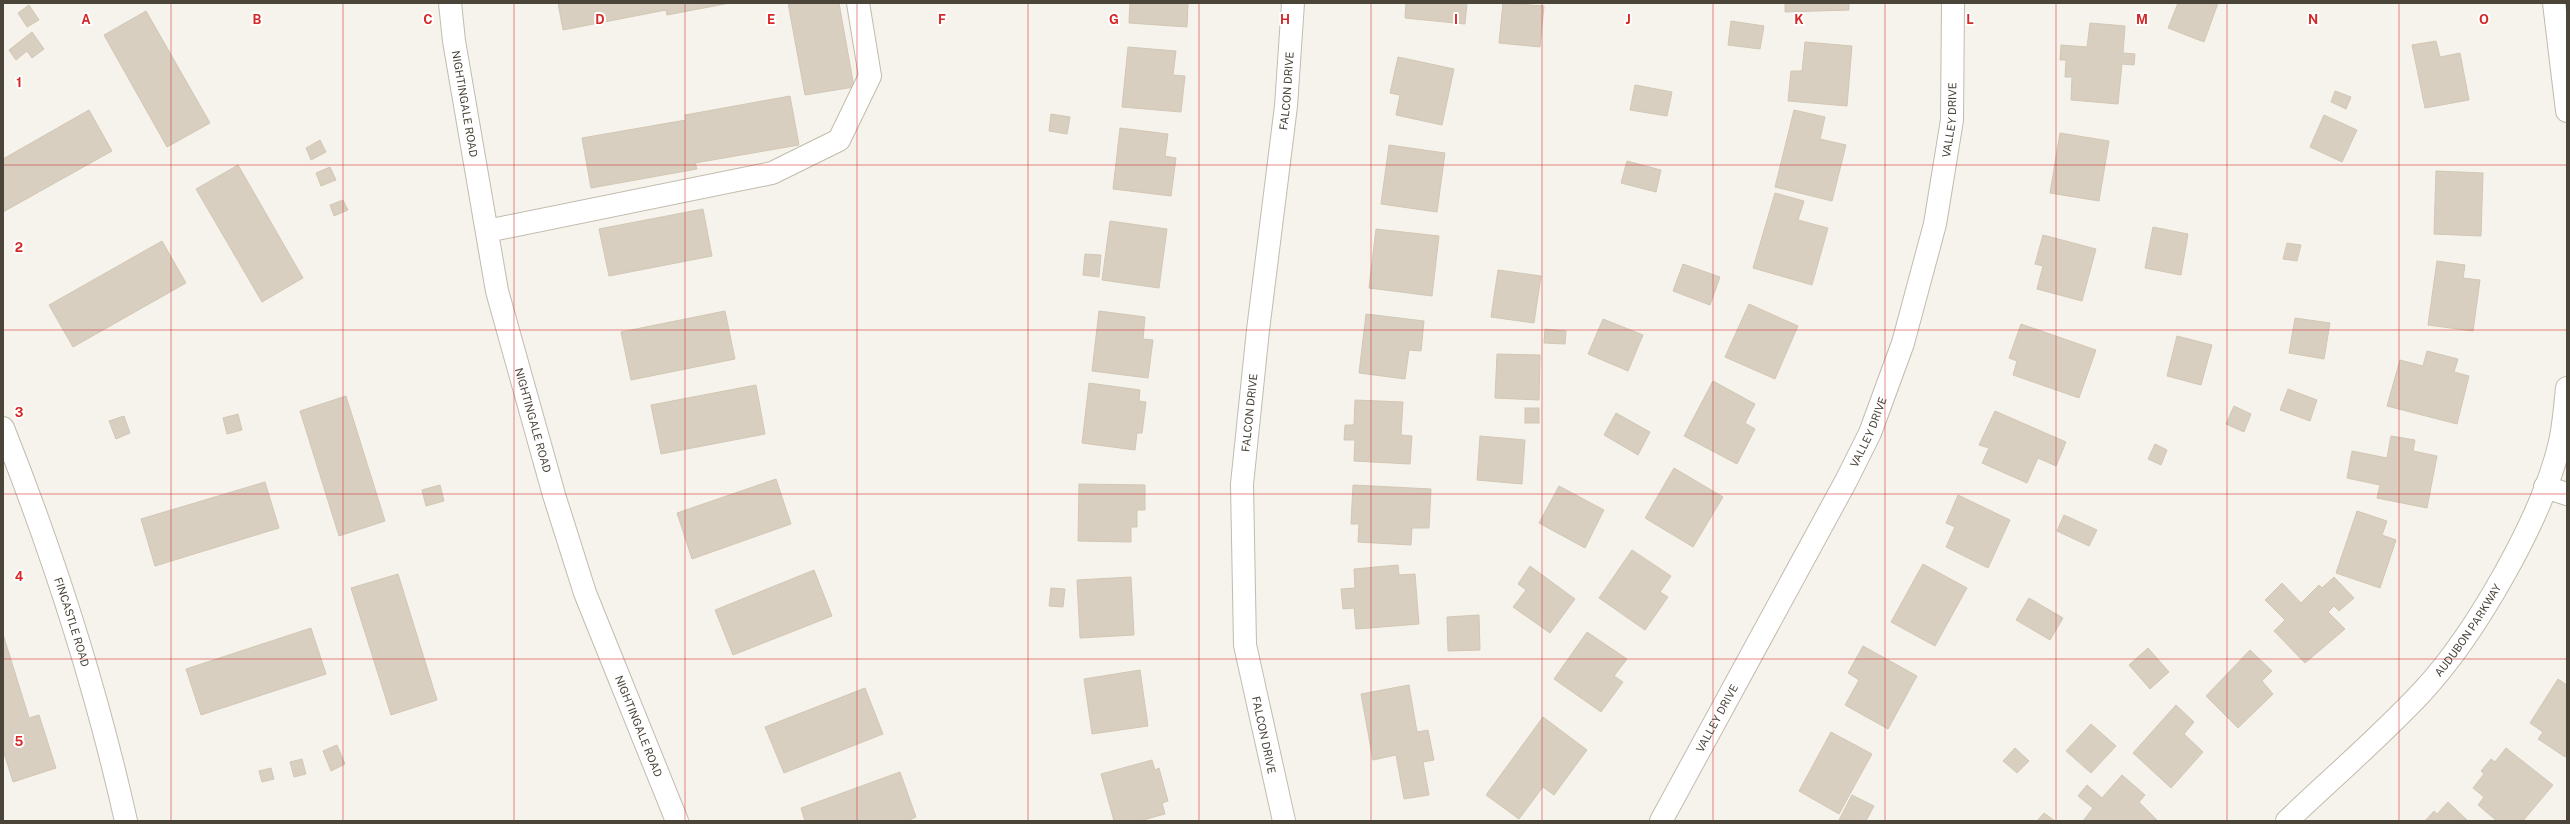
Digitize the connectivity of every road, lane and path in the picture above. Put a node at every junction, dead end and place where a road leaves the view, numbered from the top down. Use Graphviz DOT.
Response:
graph roads {
  1 [pos="450,3"];
  2 [pos="858,3"];
  3 [pos="1293,3"];
  4 [pos="1953,3"];
  5 [pos="2554,3"];
  6 [pos="2567,111"];
  7 [pos="487,231"];
  8 [pos="2567,388"];
  9 [pos="3,428"];
  10 [pos="2545,487"];
  11 [pos="2567,494"];
  12 [pos="1284,816"];
  13 [pos="126,821"];
  14 [pos="678,821"];
  15 [pos="1661,821"];
  16 [pos="2287,821"];
  1 -- 7 [label="street, NIGHTINGALE ROAD"];
  2 -- 7 [label="street"];
  3 -- 12 [label="street, FALCON DRIVE"];
  4 -- 15 [label="street, VALLEY DRIVE"];
  5 -- 6 [label="street"];
  7 -- 14 [label="street, NIGHTINGALE ROAD"];
  8 -- 10 [label="street, AUDUBON PARKWAY"];
  9 -- 13 [label="street, FINCASTLE ROAD"];
  10 -- 11 [label="street"];
  10 -- 16 [label="street, AUDUBON PARKWAY"];
}
